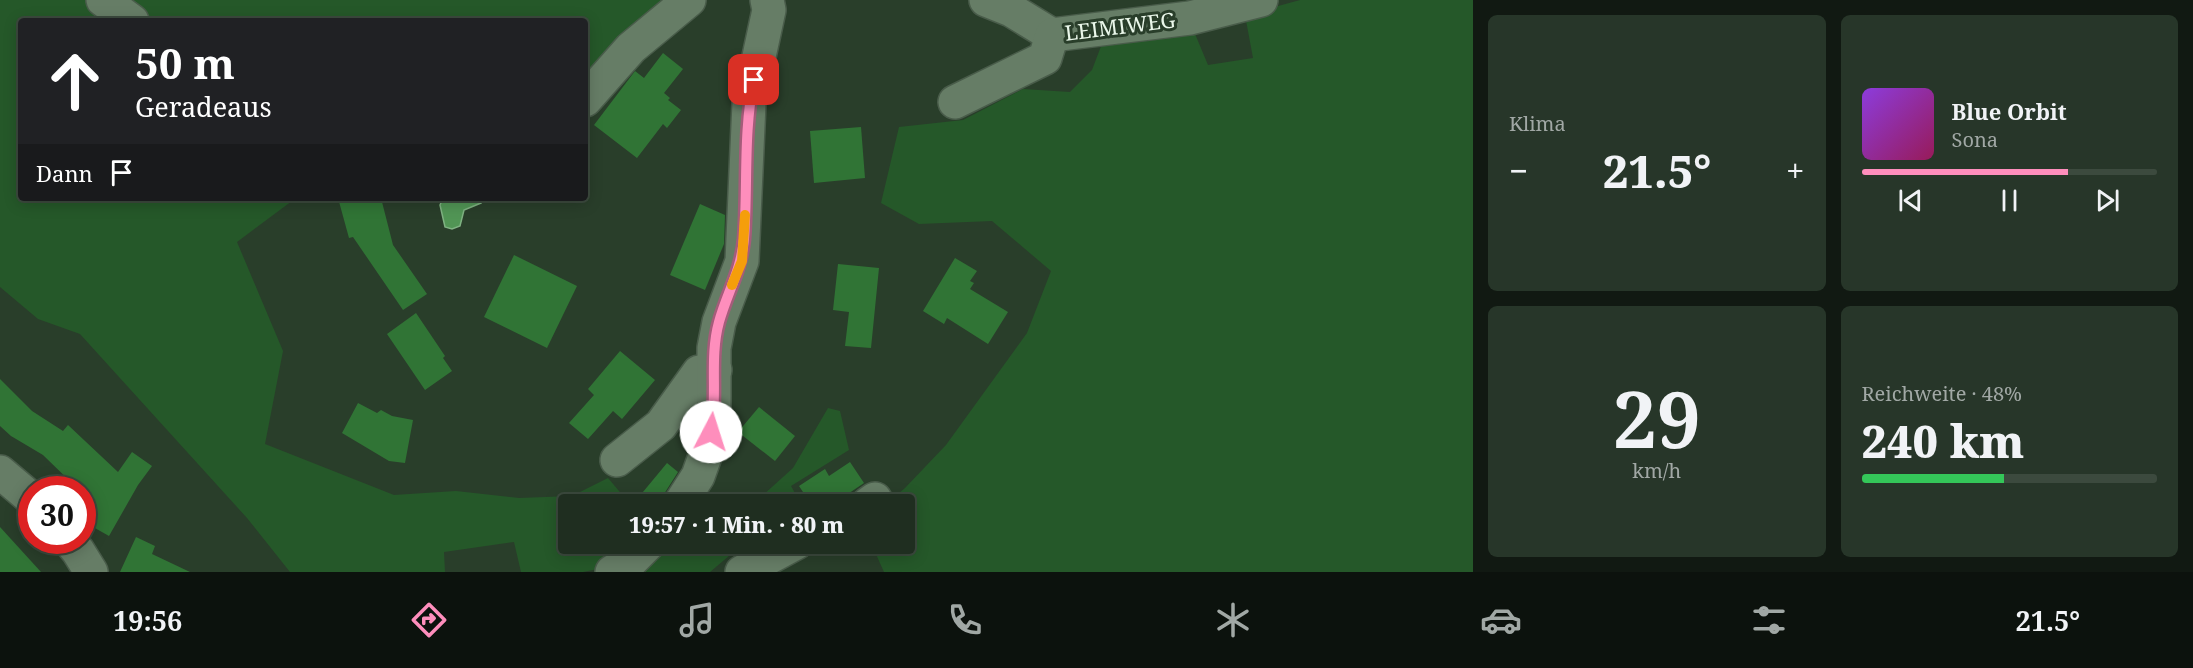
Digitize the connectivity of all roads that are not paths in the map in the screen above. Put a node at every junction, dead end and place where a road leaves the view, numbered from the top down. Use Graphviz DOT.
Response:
graph roads {
  1 [pos="103,0"];
  2 [pos="689,0"];
  3 [pos="768,0"];
  4 [pos="986,0"];
  5 [pos="1261,0"];
  6 [pos="128,18"];
  7 [pos="1052,35"];
  8 [pos="588,97"];
  9 [pos="955,102"];
  10 [pos="715,370"];
  11 [pos="617,460"];
  12 [pos="0,472"];
  13 [pos="18,487"];
  14 [pos="686,494"];
  15 [pos="80,554"];
  16 [pos="638,554"];
  17 [pos="776,554"];
  18 [pos="91,572"];
  19 [pos="612,572"];
  20 [pos="742,572"];
  1 -- 6 [label="street"];
  2 -- 8 [label="street"];
  3 -- 10 [label="street"];
  4 -- 7 [label="street, LEIMIWEG"];
  5 -- 7 [label="street, LEIMIWEG"];
  7 -- 9 [label="street"];
  10 -- 11 [label="street"];
  10 -- 14 [label="street"];
  12 -- 13 [label="street"];
  15 -- 18 [label="street"];
  16 -- 19 [label="street"];
  17 -- 20 [label="street"];
}
